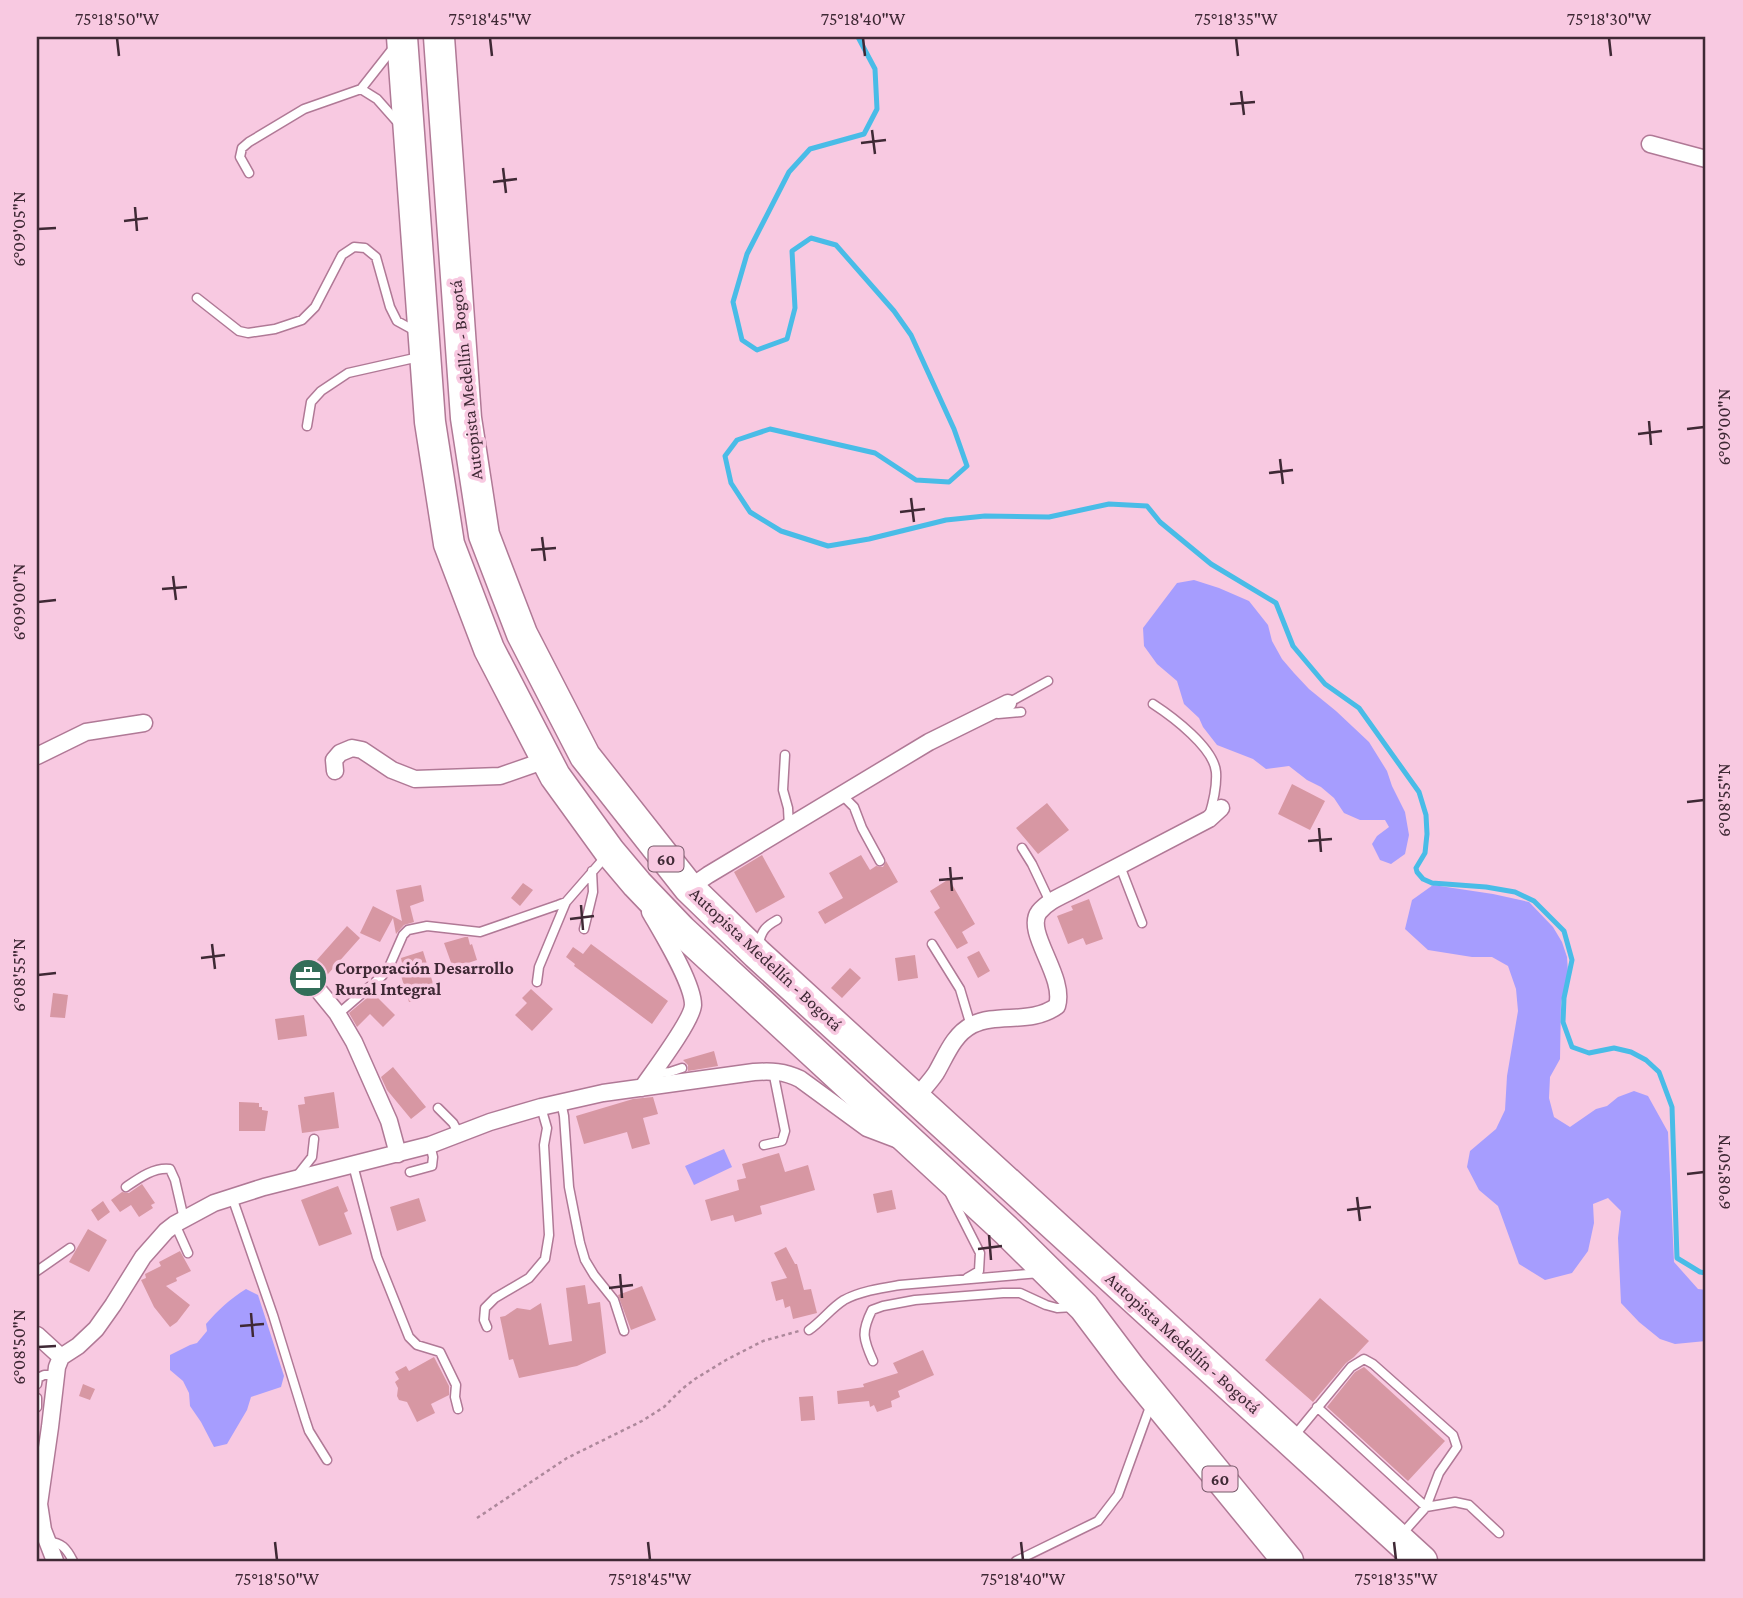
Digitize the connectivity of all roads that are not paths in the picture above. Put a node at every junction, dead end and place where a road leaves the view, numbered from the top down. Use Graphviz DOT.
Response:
graph roads {
  1 [pos="402,37"];
  2 [pos="439,37"];
  3 [pos="361,89"];
  4 [pos="410,135"];
  5 [pos="1650,144"];
  6 [pos="1706,159"];
  7 [pos="249,173"];
  8 [pos="197,298"];
  9 [pos="425,345"];
  10 [pos="307,426"];
  11 [pos="1048,681"];
  12 [pos="1153,704"];
  13 [pos="1014,708"];
  14 [pos="144,723"];
  15 [pos="785,755"];
  16 [pos="37,756"];
  17 [pos="546,761"];
  18 [pos="335,771"];
  19 [pos="841,794"];
  20 [pos="1221,808"];
  21 [pos="1209,819"];
  22 [pos="789,827"];
  23 [pos="1023,848"];
  24 [pos="601,861"];
  25 [pos="880,861"];
  26 [pos="1120,866"];
  27 [pos="638,884"];
  28 [pos="689,888"];
  29 [pos="566,902"];
  30 [pos="1050,902"];
  31 [pos="777,920"];
  32 [pos="1142,923"];
  33 [pos="584,929"];
  34 [pos="932,944"];
  35 [pos="757,954"];
  36 [pos="537,982"];
  37 [pos="316,986"];
  38 [pos="337,1013"];
  39 [pos="971,1026"];
  40 [pos="682,1068"];
  41 [pos="773,1071"];
  42 [pos="647,1081"];
  43 [pos="915,1099"];
  44 [pos="561,1102"];
  45 [pos="541,1107"];
  46 [pos="438,1108"];
  47 [pos="459,1134"];
  48 [pos="314,1139"];
  49 [pos="430,1144"];
  50 [pos="764,1145"];
  51 [pos="915,1147"];
  52 [pos="398,1154"];
  53 [pos="353,1165"];
  54 [pos="940,1170"];
  55 [pos="410,1172"];
  56 [pos="295,1179"];
  57 [pos="126,1187"];
  58 [pos="232,1197"];
  59 [pos="180,1221"];
  60 [pos="70,1248"];
  61 [pos="188,1253"];
  62 [pos="37,1271"];
  63 [pos="1050,1272"];
  64 [pos="964,1280"];
  65 [pos="1084,1307"];
  66 [pos="487,1327"];
  67 [pos="809,1330"];
  68 [pos="624,1331"];
  69 [pos="37,1335"];
  70 [pos="61,1357"];
  71 [pos="873,1361"];
  72 [pos="56,1376"];
  73 [pos="37,1384"];
  74 [pos="1153,1396"];
  75 [pos="37,1398"];
  76 [pos="1317,1407"];
  77 [pos="37,1408"];
  78 [pos="458,1409"];
  79 [pos="1290,1441"];
  80 [pos="327,1460"];
  81 [pos="38,1504"];
  82 [pos="1426,1507"];
  83 [pos="1499,1532"];
  84 [pos="47,1542"];
  85 [pos="1395,1550"];
  86 [pos="1285,1557"];
  87 [pos="55,1561"];
  88 [pos="74,1561"];
  89 [pos="1016,1561"];
  90 [pos="1422,1561"];
  1 -- 3 [label="lane"];
  1 -- 4 [label="highway, Autopista Medellín - Bogotá / 60"];
  2 -- 28 [label="highway, Autopista Medellín - Bogotá / 60"];
  3 -- 4 [label="lane"];
  3 -- 7 [label="lane"];
  4 -- 9 [label="highway, Autopista Medellín - Bogotá / 60"];
  5 -- 6 [label="street"];
  8 -- 9 [label="lane"];
  9 -- 10 [label="lane"];
  9 -- 17 [label="highway, Autopista Medellín - Bogotá / 60"];
  11 -- 13 [label="lane"];
  12 -- 21 [label="lane"];
  13 -- 19 [label="street"];
  14 -- 16 [label="street"];
  15 -- 22 [label="lane"];
  17 -- 18 [label="street"];
  17 -- 24 [label="highway, Autopista Medellín - Bogotá / 60"];
  19 -- 22 [label="street"];
  19 -- 25 [label="lane"];
  20 -- 21 [label="street"];
  21 -- 26 [label="street"];
  22 -- 28 [label="street"];
  23 -- 30 [label="lane"];
  24 -- 27 [label="highway, Autopista Medellín - Bogotá / 60"];
  24 -- 29 [label="lane"];
  24 -- 33 [label="lane"];
  26 -- 30 [label="street"];
  26 -- 32 [label="lane"];
  27 -- 42 [label="street"];
  27 -- 51 [label="highway, Autopista Medellín - Bogotá / 60"];
  28 -- 35 [label="highway, Autopista Medellín - Bogotá / 60"];
  29 -- 36 [label="lane"];
  29 -- 38 [label="lane"];
  30 -- 39 [label="street"];
  31 -- 35 [label="lane"];
  34 -- 39 [label="lane"];
  35 -- 43 [label="highway, Autopista Medellín - Bogotá / 60"];
  37 -- 38 [label="street"];
  38 -- 52 [label="street"];
  39 -- 43 [label="street"];
  40 -- 42 [label="lane"];
  41 -- 42 [label="street"];
  41 -- 50 [label="lane"];
  41 -- 51 [label="street"];
  42 -- 44 [label="street"];
  43 -- 79 [label="highway, Autopista Medellín - Bogotá / 60"];
  44 -- 45 [label="street"];
  44 -- 68 [label="lane"];
  45 -- 47 [label="street"];
  45 -- 66 [label="lane"];
  46 -- 47 [label="lane"];
  47 -- 49 [label="street"];
  48 -- 56 [label="lane"];
  49 -- 52 [label="street"];
  49 -- 55 [label="lane"];
  51 -- 54 [label="highway, Autopista Medellín - Bogotá / 60"];
  52 -- 53 [label="street"];
  53 -- 56 [label="street"];
  53 -- 78 [label="lane"];
  54 -- 63 [label="highway, Autopista Medellín - Bogotá / 60"];
  54 -- 64 [label="lane"];
  56 -- 58 [label="street"];
  57 -- 59 [label="lane"];
  58 -- 59 [label="street"];
  58 -- 80 [label="lane"];
  59 -- 61 [label="lane"];
  59 -- 70 [label="street"];
  60 -- 62 [label="lane"];
  63 -- 64 [label="lane"];
  63 -- 65 [label="highway, Autopista Medellín - Bogotá / 60"];
  64 -- 67 [label="lane"];
  65 -- 71 [label="lane"];
  65 -- 74 [label="highway, Autopista Medellín - Bogotá / 60"];
  69 -- 70 [label="street"];
  70 -- 72 [label="street"];
  72 -- 73 [label="lane"];
  72 -- 81 [label="street"];
  74 -- 86 [label="highway, Autopista Medellín - Bogotá / 60"];
  74 -- 89 [label="lane"];
  75 -- 77 [label="lane"];
  76 -- 79 [label="lane"];
  76 -- 82 [label="lane"];
  76 -- 82 [label="lane"];
  79 -- 85 [label="highway, Autopista Medellín - Bogotá / 60"];
  81 -- 84 [label="street"];
  82 -- 83 [label="lane"];
  82 -- 85 [label="lane"];
  84 -- 87 [label="street"];
  84 -- 88 [label="lane"];
  85 -- 90 [label="highway"];
}
